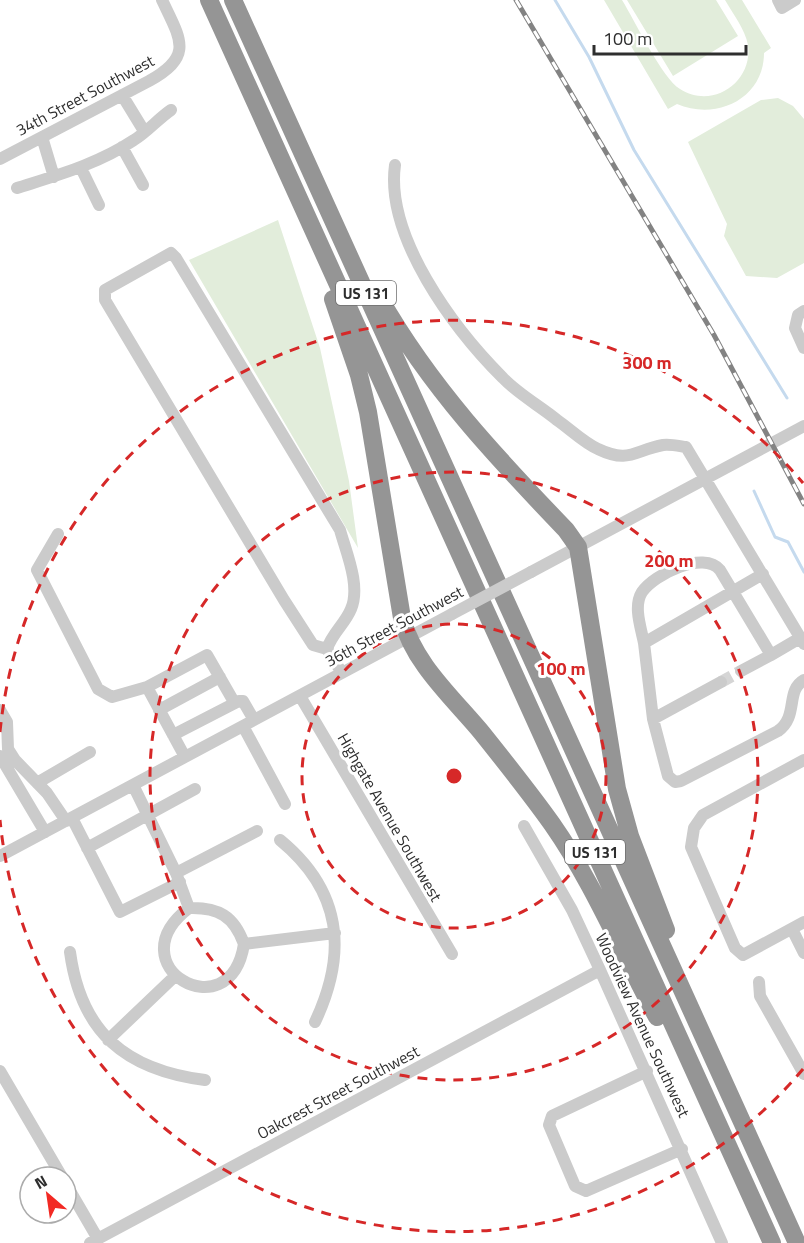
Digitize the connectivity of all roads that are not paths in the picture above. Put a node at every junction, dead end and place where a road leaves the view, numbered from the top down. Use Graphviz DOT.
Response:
graph roads {
  1 [pos="162,0"];
  2 [pos="209,0"];
  3 [pos="233,0"];
  4 [pos="778,0"];
  5 [pos="795,0"];
  6 [pos="122,95"];
  7 [pos="171,110"];
  8 [pos="144,131"];
  9 [pos="42,137"];
  10 [pos="122,147"];
  11 [pos="0,159"];
  12 [pos="395,165"];
  13 [pos="81,168"];
  14 [pos="54,177"];
  15 [pos="143,185"];
  16 [pos="17,188"];
  17 [pos="323,198"];
  18 [pos="301,202"];
  19 [pos="99,205"];
  20 [pos="804,311"];
  21 [pos="804,348"];
  22 [pos="804,426"];
  23 [pos="707,479"];
  24 [pos="58,534"];
  25 [pos="578,547"];
  26 [pos="763,574"];
  27 [pos="734,592"];
  28 [pos="408,638"];
  29 [pos="802,641"];
  30 [pos="644,643"];
  31 [pos="327,649"];
  32 [pos="771,654"];
  33 [pos="741,671"];
  34 [pos="342,673"];
  35 [pos="220,677"];
  36 [pos="804,680"];
  37 [pos="722,682"];
  38 [pos="147,687"];
  39 [pos="300,696"];
  40 [pos="234,702"];
  41 [pos="0,710"];
  42 [pos="159,710"];
  43 [pos="653,719"];
  44 [pos="249,723"];
  45 [pos="173,735"];
  46 [pos="90,752"];
  47 [pos="0,756"];
  48 [pos="185,757"];
  49 [pos="804,760"];
  50 [pos="37,783"];
  51 [pos="133,785"];
  52 [pos="195,789"];
  53 [pos="285,804"];
  54 [pos="148,815"];
  55 [pos="69,819"];
  56 [pos="524,826"];
  57 [pos="257,831"];
  58 [pos="45,832"];
  59 [pos="280,840"];
  60 [pos="87,848"];
  61 [pos="0,856"];
  62 [pos="178,878"];
  63 [pos="189,908"];
  64 [pos="804,922"];
  65 [pos="792,929"];
  66 [pos="335,933"];
  67 [pos="244,944"];
  68 [pos="70,952"];
  69 [pos="804,953"];
  70 [pos="452,954"];
  71 [pos="600,970"];
  72 [pos="174,976"];
  73 [pos="759,982"];
  74 [pos="315,1022"];
  75 [pos="108,1040"];
  76 [pos="714,1061"];
  77 [pos="0,1071"];
  78 [pos="647,1071"];
  79 [pos="804,1074"];
  80 [pos="205,1080"];
  81 [pos="711,1109"];
  82 [pos="682,1149"];
  83 [pos="55,1165"];
  84 [pos="78,1208"];
  85 [pos="94,1241"];
  86 [pos="722,1243"];
  87 [pos="771,1243"];
  88 [pos="797,1243"];
  1 -- 6 [label="street, 34th Street Southwest"];
  2 -- 18 [label="highway, US 131"];
  3 -- 17 [label="highway, US 131"];
  4 -- 5 [label="street"];
  6 -- 8 [label="street"];
  6 -- 9 [label="street, 34th Street Southwest"];
  7 -- 8 [label="street"];
  8 -- 10 [label="street"];
  9 -- 11 [label="street, 34th Street Southwest"];
  9 -- 14 [label="street"];
  10 -- 13 [label="street"];
  10 -- 15 [label="street"];
  12 -- 23 [label="street"];
  13 -- 14 [label="street"];
  13 -- 19 [label="street"];
  14 -- 16 [label="street"];
  17 -- 25 [label="highway"];
  17 -- 76 [label="highway, US 131"];
  18 -- 28 [label="highway"];
  18 -- 81 [label="highway, US 131"];
  20 -- 21 [label="street"];
  22 -- 23 [label="street, 36th Street Southwest"];
  23 -- 25 [label="street, 36th Street Southwest"];
  23 -- 26 [label="street"];
  24 -- 38 [label="street"];
  25 -- 28 [label="street, 36th Street Southwest, bridge"];
  25 -- 76 [label="highway"];
  26 -- 27 [label="street"];
  26 -- 29 [label="street"];
  27 -- 30 [label="street"];
  27 -- 30 [label="street"];
  27 -- 32 [label="street"];
  28 -- 34 [label="street, 36th Street Southwest"];
  28 -- 81 [label="highway"];
  29 -- 32 [label="street"];
  30 -- 43 [label="street"];
  31 -- 31 [label="street"];
  31 -- 34 [label="street"];
  32 -- 33 [label="street"];
  34 -- 39 [label="street, 36th Street Southwest"];
  35 -- 38 [label="street"];
  35 -- 40 [label="street"];
  35 -- 42 [label="street"];
  36 -- 43 [label="street"];
  37 -- 43 [label="street"];
  38 -- 42 [label="street"];
  39 -- 44 [label="street, 36th Street Southwest"];
  39 -- 70 [label="street, Highgate Avenue Southwest"];
  40 -- 44 [label="street"];
  40 -- 45 [label="street"];
  41 -- 50 [label="street"];
  42 -- 45 [label="street"];
  44 -- 48 [label="street, 36th Street Southwest"];
  44 -- 53 [label="street"];
  45 -- 48 [label="street"];
  46 -- 50 [label="street"];
  47 -- 58 [label="street"];
  48 -- 51 [label="street, 36th Street Southwest"];
  49 -- 65 [label="street"];
  50 -- 55 [label="street"];
  51 -- 54 [label="street"];
  51 -- 55 [label="street, 36th Street Southwest"];
  52 -- 54 [label="street"];
  54 -- 60 [label="street"];
  54 -- 62 [label="street"];
  55 -- 58 [label="street, 36th Street Southwest"];
  55 -- 60 [label="street"];
  56 -- 71 [label="street, Woodview Avenue Southwest"];
  57 -- 62 [label="street"];
  58 -- 61 [label="street, 36th Street Southwest"];
  59 -- 66 [label="street"];
  60 -- 62 [label="street"];
  62 -- 63 [label="street"];
  63 -- 67 [label="street"];
  63 -- 72 [label="street"];
  64 -- 65 [label="street"];
  65 -- 69 [label="street"];
  66 -- 67 [label="street"];
  66 -- 74 [label="street"];
  67 -- 72 [label="street"];
  68 -- 75 [label="street"];
  71 -- 78 [label="street, Woodview Avenue Southwest"];
  71 -- 85 [label="street, Oakcrest Street Southwest"];
  72 -- 75 [label="street"];
  73 -- 79 [label="street"];
  75 -- 80 [label="street"];
  76 -- 88 [label="highway, US 131"];
  77 -- 83 [label="street"];
  78 -- 82 [label="street, Woodview Avenue Southwest"];
  78 -- 82 [label="street"];
  81 -- 87 [label="highway, US 131"];
  82 -- 86 [label="street, Woodview Avenue Southwest"];
  84 -- 85 [label="street"];
}
